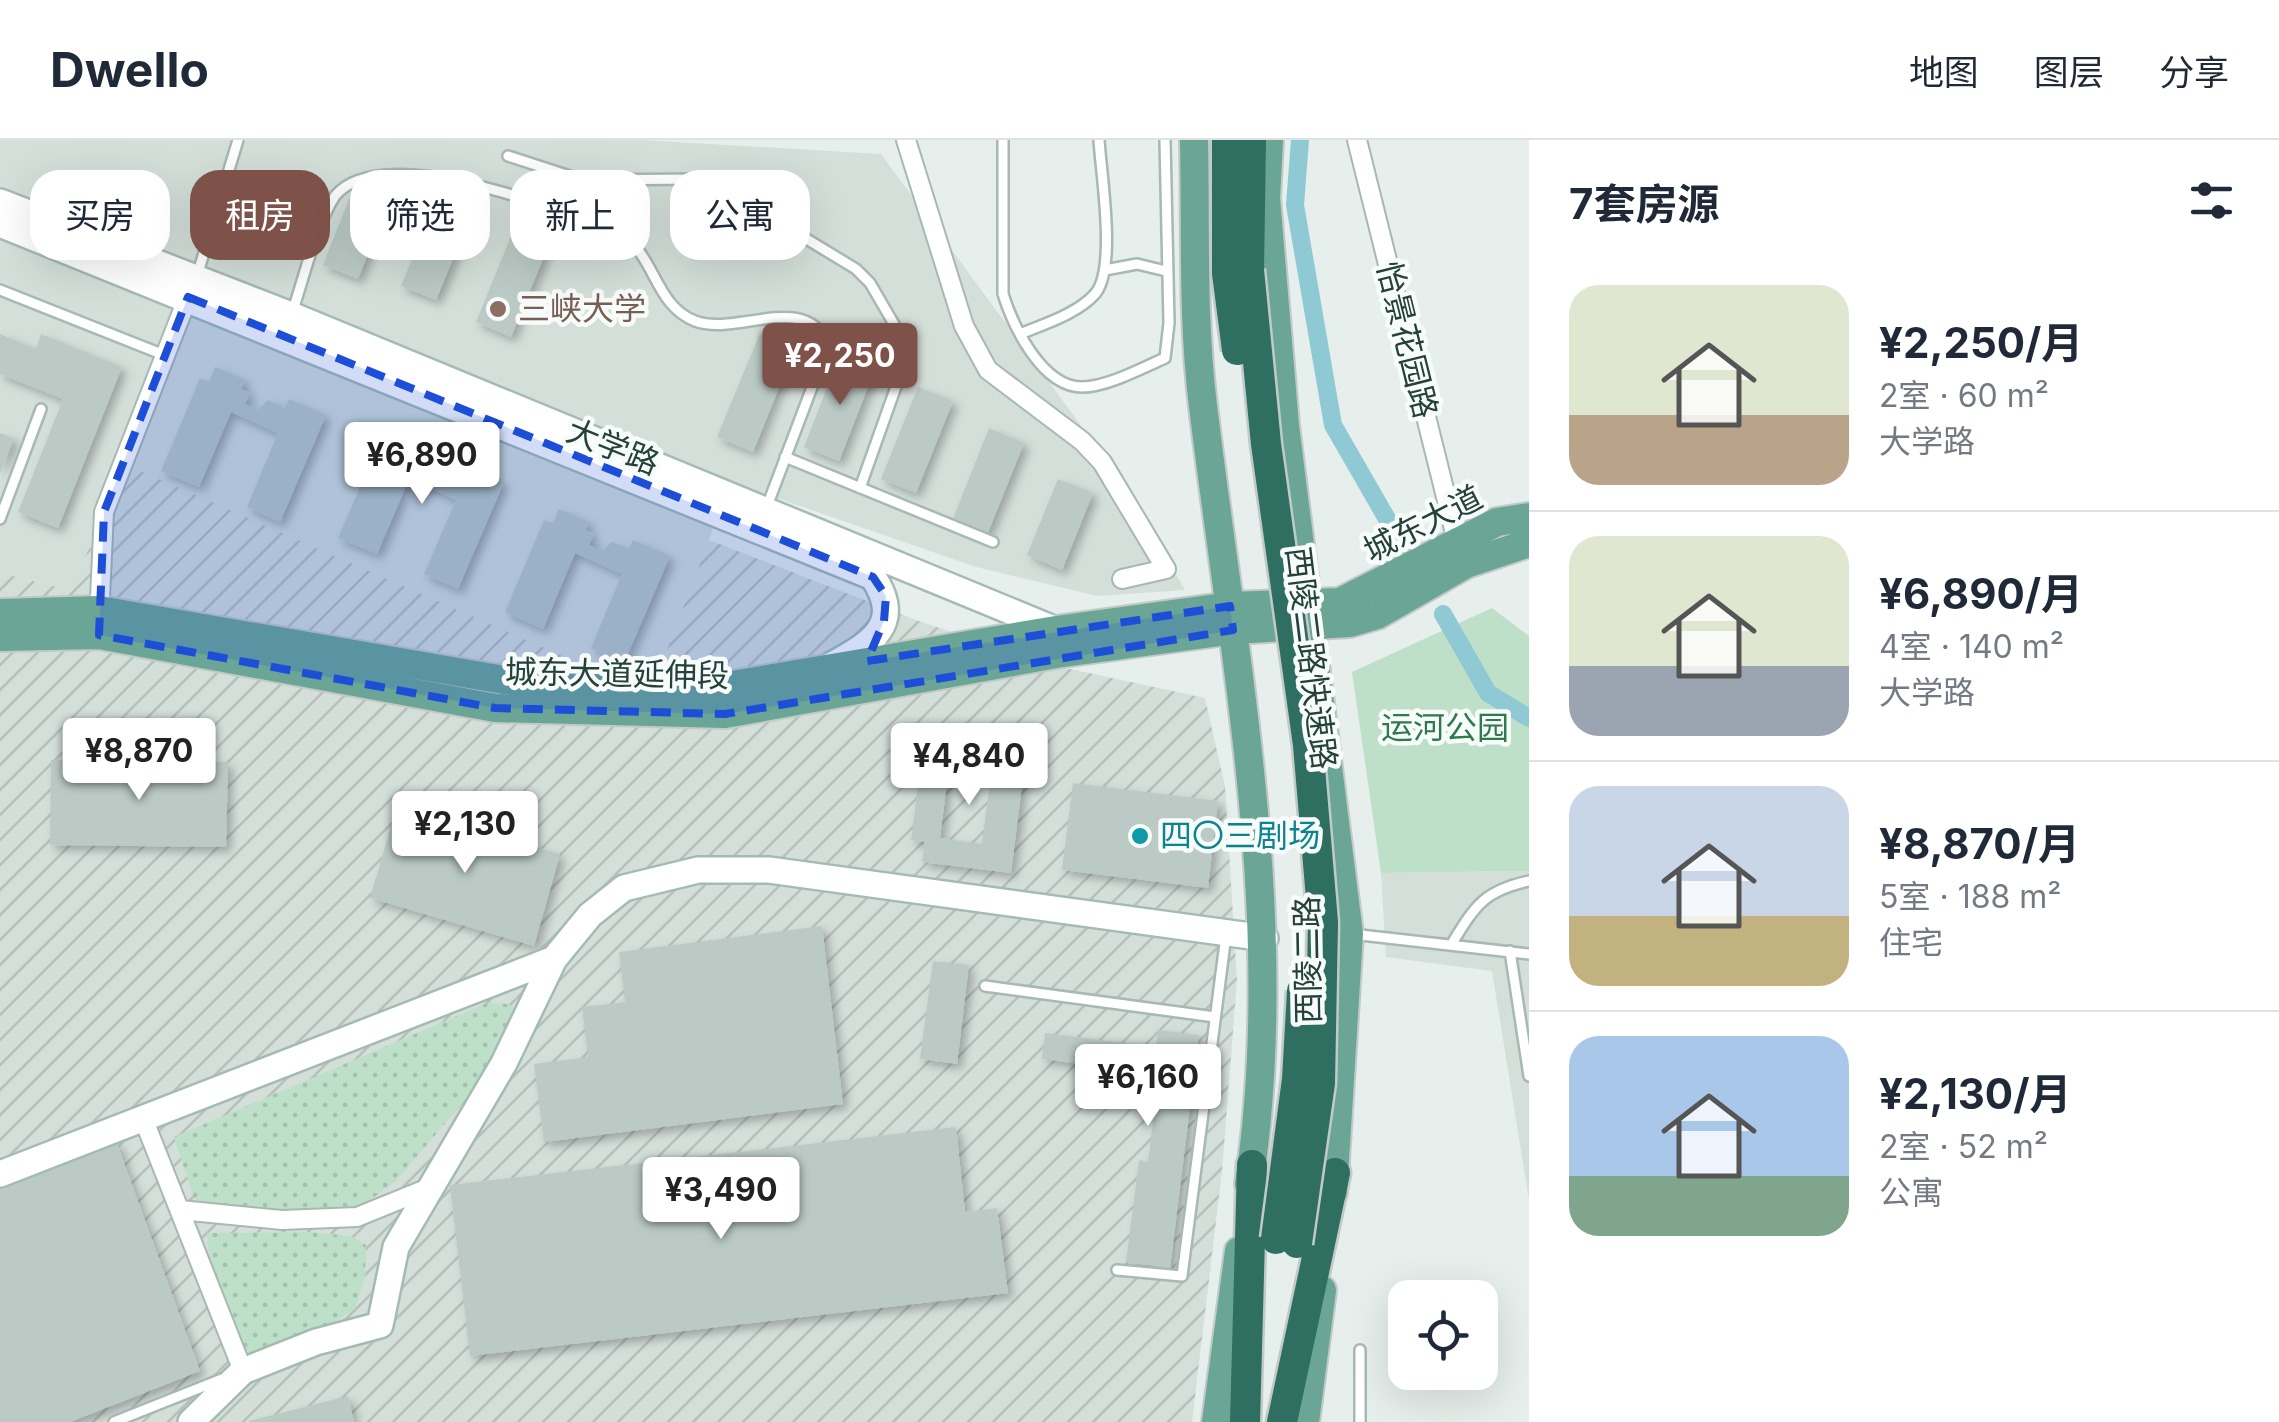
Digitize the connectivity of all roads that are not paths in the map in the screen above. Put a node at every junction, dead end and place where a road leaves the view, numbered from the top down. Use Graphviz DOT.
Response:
graph roads {
  1 [pos="238,140"];
  2 [pos="906,140"];
  3 [pos="1004,140"];
  4 [pos="1099,140"];
  5 [pos="1165,140"];
  6 [pos="1194,140"];
  7 [pos="1227,140"];
  8 [pos="1251,140"];
  9 [pos="1269,140"];
  10 [pos="1357,140"];
  11 [pos="508,156"];
  12 [pos="0,202"];
  13 [pos="0,224"];
  14 [pos="1105,270"];
  15 [pos="1166,271"];
  16 [pos="1238,272"];
  17 [pos="193,287"];
  18 [pos="0,290"];
  19 [pos="291,315"];
  20 [pos="1020,334"];
  21 [pos="164,354"];
  22 [pos="41,409"];
  23 [pos="785,457"];
  24 [pos="860,488"];
  25 [pos="766,510"];
  26 [pos="1529,517"];
  27 [pos="0,519"];
  28 [pos="1457,540"];
  29 [pos="994,542"];
  30 [pos="1529,543"];
  31 [pos="1122,579"];
  32 [pos="0,613"];
  33 [pos="1307,617"];
  34 [pos="1232,618"];
  35 [pos="99,623"];
  36 [pos="1056,630"];
  37 [pos="0,637"];
  38 [pos="826,668"];
  39 [pos="1529,881"];
  40 [pos="1226,932"];
  41 [pos="1349,934"];
  42 [pos="1264,938"];
  43 [pos="1451,945"];
  44 [pos="1510,952"];
  45 [pos="1529,954"];
  46 [pos="554,959"];
  47 [pos="985,986"];
  48 [pos="1215,1018"];
  49 [pos="1529,1076"];
  50 [pos="143,1118"];
  51 [pos="1252,1165"];
  52 [pos="1335,1173"];
  53 [pos="0,1174"];
  54 [pos="426,1189"];
  55 [pos="180,1210"];
  56 [pos="1287,1241"];
  57 [pos="1118,1270"];
  58 [pos="1360,1350"];
  59 [pos="243,1371"];
  60 [pos="114,1422"];
  61 [pos="191,1422"];
  62 [pos="1216,1422"];
  63 [pos="1245,1422"];
  64 [pos="1272,1422"];
  65 [pos="1282,1422"];
  66 [pos="1305,1422"];
  67 [pos="1360,1422"];
  1 -- 17 [label="lane"];
  2 -- 31 [label="street"];
  3 -- 20 [label="lane"];
  4 -- 14 [label="lane"];
  5 -- 15 [label="lane"];
  6 -- 34 [label="main road, 西陵二路"];
  7 -- 16 [label="highway, 西陵二路快速路"];
  8 -- 16 [label="highway, 西陵二路快速路"];
  9 -- 33 [label="main road, 西陵二路"];
  10 -- 28 [label="street, 怡景花园路"];
  11 -- 24 [label="lane"];
  12 -- 17 [label="main road, 大学路"];
  13 -- 17 [label="main road, 大学路"];
  14 -- 15 [label="lane"];
  14 -- 20 [label="lane"];
  15 -- 20 [label="lane"];
  16 -- 56 [label="highway, 西陵二路快速路, bridge"];
  17 -- 19 [label="main road, 大学路"];
  17 -- 21 [label="street"];
  17 -- 38 [label="main road, 大学路"];
  18 -- 21 [label="lane"];
  19 -- 23 [label="lane"];
  19 -- 25 [label="main road, 大学路"];
  21 -- 35 [label="street"];
  22 -- 27 [label="lane"];
  23 -- 24 [label="lane"];
  23 -- 25 [label="lane"];
  24 -- 29 [label="lane"];
  25 -- 36 [label="main road, 大学路"];
  26 -- 28 [label="main road, 城东大道"];
  28 -- 33 [label="main road, 城东大道"];
  30 -- 33 [label="main road, 城东大道"];
  32 -- 35 [label="main road, 城东大道延伸段"];
  33 -- 34 [label="main road, 城东大道"];
  33 -- 41 [label="main road, 西陵二路"];
  34 -- 35 [label="main road, 城东大道延伸段"];
  34 -- 36 [label="main road, 城东大道延伸段"];
  34 -- 42 [label="main road, 西陵二路"];
  35 -- 37 [label="main road, 城东大道延伸段"];
  35 -- 38 [label="main road, 城东大道延伸段"];
  36 -- 38 [label="main road, 城东大道延伸段"];
  39 -- 43 [label="lane"];
  40 -- 42 [label="main road"];
  40 -- 46 [label="main road"];
  40 -- 48 [label="lane"];
  41 -- 43 [label="lane"];
  41 -- 52 [label="main road, 西陵二路"];
  42 -- 51 [label="main road, 西陵二路"];
  43 -- 44 [label="lane"];
  44 -- 45 [label="lane"];
  44 -- 49 [label="lane"];
  46 -- 50 [label="main road"];
  46 -- 54 [label="main road"];
  47 -- 48 [label="lane"];
  48 -- 57 [label="lane"];
  50 -- 53 [label="main road"];
  50 -- 55 [label="street"];
  51 -- 62 [label="main road, 西陵二路"];
  51 -- 63 [label="highway"];
  52 -- 65 [label="highway"];
  52 -- 66 [label="main road, 西陵二路"];
  54 -- 55 [label="street"];
  54 -- 59 [label="main road"];
  55 -- 59 [label="street"];
  56 -- 63 [label="highway, 西陵二路快速路"];
  56 -- 64 [label="highway, 西陵二路快速路"];
  58 -- 67 [label="lane"];
  59 -- 60 [label="lane"];
  59 -- 61 [label="main road"];
}
